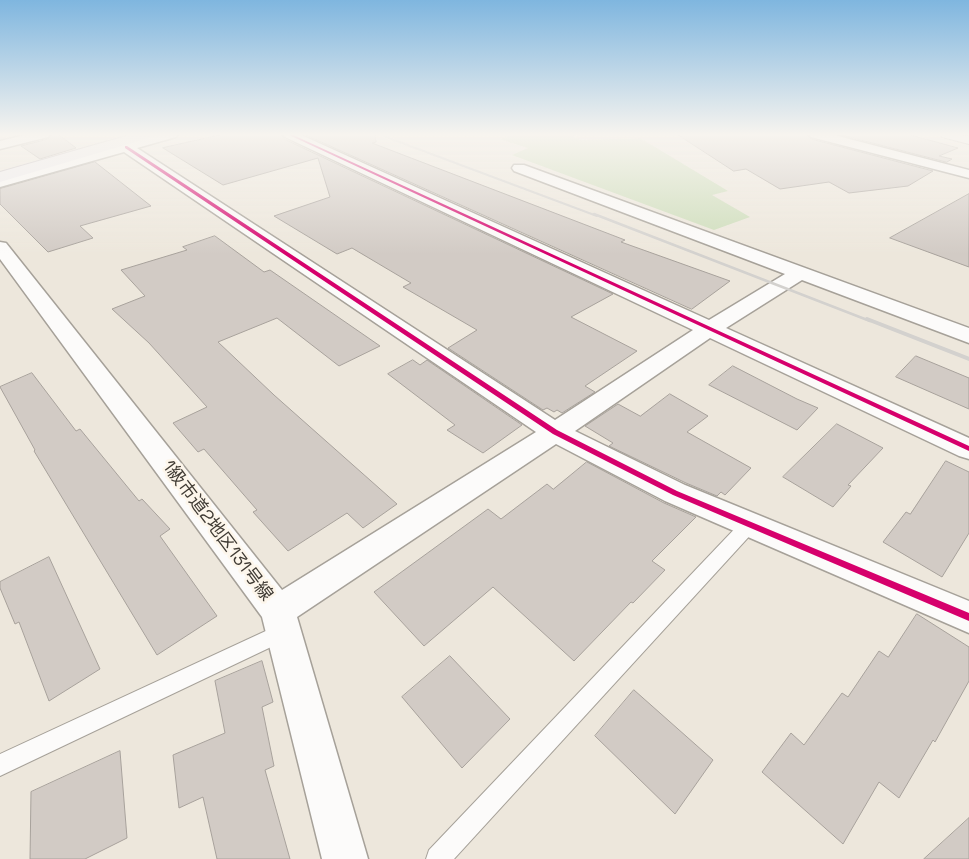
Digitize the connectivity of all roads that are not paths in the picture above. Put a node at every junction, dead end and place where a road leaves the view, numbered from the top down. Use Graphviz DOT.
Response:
graph roads {
  1 [pos="31,174"];
  2 [pos="167,174"];
  3 [pos="376,174"];
  4 [pos="535,174"];
  5 [pos="0,183"];
  6 [pos="0,247"];
  7 [pos="800,273"];
  8 [pos="709,328"];
  9 [pos="969,336"];
  10 [pos="555,432"];
  11 [pos="969,449"];
  12 [pos="749,525"];
  13 [pos="969,617"];
  14 [pos="280,622"];
  15 [pos="0,765"];
  16 [pos="346,859"];
  17 [pos="438,859"];
  1 -- 5 [label="street"];
  2 -- 10 [label="street"];
  3 -- 8 [label="street"];
  4 -- 7 [label="street"];
  6 -- 14 [label="street, 1級市道2地区131号線"];
  7 -- 8 [label="street"];
  7 -- 9 [label="street"];
  8 -- 10 [label="street"];
  8 -- 11 [label="street"];
  10 -- 12 [label="street"];
  10 -- 14 [label="street"];
  12 -- 13 [label="street"];
  12 -- 17 [label="lane"];
  14 -- 15 [label="lane"];
  14 -- 16 [label="street, 1級市道2地区131号線"];
}
